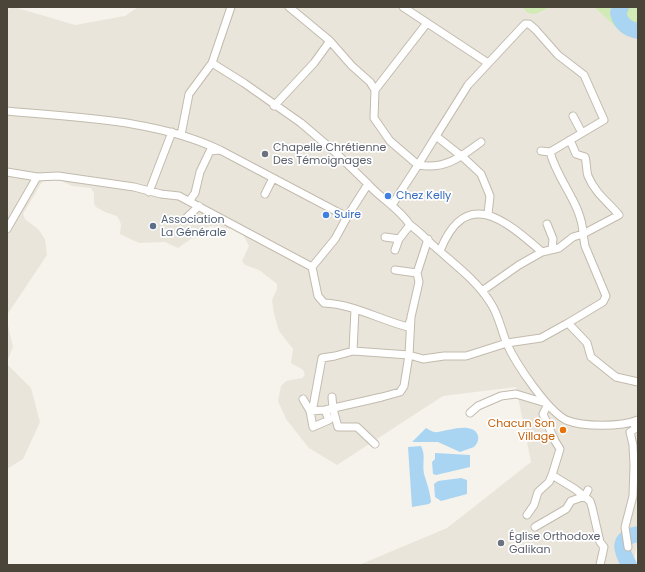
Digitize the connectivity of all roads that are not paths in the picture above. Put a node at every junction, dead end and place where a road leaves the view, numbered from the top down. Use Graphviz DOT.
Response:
graph roads {
  1 [pos="231,7"];
  2 [pos="288,7"];
  3 [pos="403,7"];
  4 [pos="426,23"];
  5 [pos="330,41"];
  6 [pos="212,63"];
  7 [pos="488,63"];
  8 [pos="375,90"];
  9 [pos="274,106"];
  10 [pos="7,111"];
  11 [pos="573,116"];
  12 [pos="172,132"];
  13 [pos="582,133"];
  14 [pos="181,135"];
  15 [pos="436,136"];
  16 [pos="570,140"];
  17 [pos="480,142"];
  18 [pos="220,150"];
  19 [pos="541,151"];
  20 [pos="550,152"];
  21 [pos="461,157"];
  22 [pos="418,165"];
  23 [pos="7,172"];
  24 [pos="37,177"];
  25 [pos="273,178"];
  26 [pos="368,184"];
  27 [pos="149,192"];
  28 [pos="265,194"];
  29 [pos="190,200"];
  30 [pos="392,205"];
  31 [pos="199,206"];
  32 [pos="488,214"];
  33 [pos="347,216"];
  34 [pos="185,219"];
  35 [pos="410,224"];
  36 [pos="547,224"];
  37 [pos="7,229"];
  38 [pos="583,234"];
  39 [pos="385,236"];
  40 [pos="399,239"];
  41 [pos="553,239"];
  42 [pos="428,240"];
  43 [pos="565,243"];
  44 [pos="552,249"];
  45 [pos="395,250"];
  46 [pos="440,251"];
  47 [pos="542,252"];
  48 [pos="312,267"];
  49 [pos="395,270"];
  50 [pos="417,273"];
  51 [pos="482,291"];
  52 [pos="355,309"];
  53 [pos="411,317"];
  54 [pos="568,323"];
  55 [pos="507,343"];
  56 [pos="353,351"];
  57 [pos="409,355"];
  58 [pos="638,382"];
  59 [pos="332,397"];
  60 [pos="303,398"];
  61 [pos="546,403"];
  62 [pos="310,410"];
  63 [pos="329,410"];
  64 [pos="470,413"];
  65 [pos="636,421"];
  66 [pos="375,444"];
  67 [pos="552,475"];
  68 [pos="587,493"];
  69 [pos="527,515"];
  70 [pos="535,527"];
  71 [pos="628,547"];
  72 [pos="600,565"];
  1 -- 6 [label="street"];
  2 -- 5 [label="street"];
  3 -- 4 [label="street"];
  4 -- 7 [label="street"];
  4 -- 8 [label="street"];
  5 -- 8 [label="street"];
  5 -- 9 [label="street"];
  6 -- 9 [label="street"];
  6 -- 14 [label="street"];
  7 -- 13 [label="street"];
  7 -- 15 [label="street"];
  8 -- 22 [label="street"];
  9 -- 26 [label="street"];
  10 -- 12 [label="street"];
  11 -- 13 [label="street"];
  12 -- 14 [label="street"];
  12 -- 27 [label="street"];
  13 -- 16 [label="street"];
  14 -- 18 [label="street"];
  15 -- 21 [label="street"];
  15 -- 22 [label="street"];
  16 -- 20 [label="street"];
  16 -- 38 [label="street"];
  17 -- 21 [label="street"];
  18 -- 25 [label="street"];
  18 -- 29 [label="street"];
  19 -- 20 [label="street"];
  20 -- 38 [label="street"];
  21 -- 22 [label="street"];
  21 -- 32 [label="street"];
  22 -- 30 [label="street"];
  23 -- 24 [label="street"];
  24 -- 27 [label="street"];
  24 -- 37 [label="street"];
  25 -- 28 [label="street"];
  25 -- 33 [label="street"];
  26 -- 30 [label="street"];
  26 -- 33 [label="street"];
  27 -- 29 [label="street"];
  29 -- 31 [label="street"];
  30 -- 35 [label="street"];
  31 -- 34 [label="street"];
  31 -- 48 [label="street"];
  32 -- 46 [label="street"];
  32 -- 47 [label="street"];
  33 -- 48 [label="street"];
  35 -- 40 [label="street"];
  35 -- 42 [label="street"];
  36 -- 41 [label="street"];
  38 -- 43 [label="street"];
  38 -- 54 [label="street"];
  39 -- 40 [label="street"];
  40 -- 45 [label="street"];
  41 -- 43 [label="street"];
  41 -- 44 [label="street"];
  42 -- 46 [label="street"];
  42 -- 50 [label="street"];
  43 -- 44 [label="street"];
  44 -- 47 [label="street"];
  46 -- 51 [label="street"];
  47 -- 51 [label="street"];
  48 -- 52 [label="street"];
  49 -- 50 [label="street"];
  50 -- 53 [label="street"];
  51 -- 55 [label="street"];
  52 -- 53 [label="street"];
  52 -- 56 [label="street"];
  53 -- 57 [label="street"];
  54 -- 55 [label="street"];
  54 -- 58 [label="street"];
  55 -- 57 [label="street"];
  55 -- 61 [label="street"];
  56 -- 57 [label="street"];
  56 -- 62 [label="street"];
  57 -- 63 [label="street"];
  59 -- 63 [label="street"];
  60 -- 62 [label="street"];
  61 -- 64 [label="street"];
  61 -- 65 [label="street"];
  61 -- 67 [label="street"];
  62 -- 63 [label="street"];
  62 -- 63 [label="street"];
  63 -- 66 [label="street"];
  65 -- 71 [label="street"];
  67 -- 68 [label="street"];
  67 -- 69 [label="street"];
  68 -- 70 [label="street"];
  68 -- 72 [label="street"];
}
